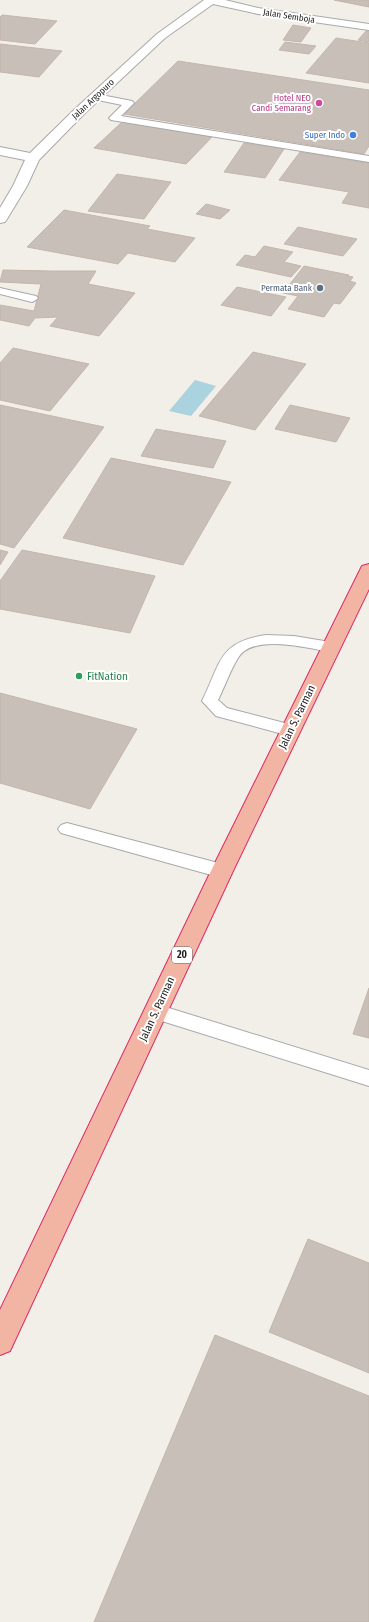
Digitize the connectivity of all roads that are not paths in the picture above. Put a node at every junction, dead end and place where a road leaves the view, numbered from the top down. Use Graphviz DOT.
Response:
graph roads {
  1 [pos="211,0"];
  2 [pos="369,28"];
  3 [pos="96,97"];
  4 [pos="0,151"];
  5 [pos="33,158"];
  6 [pos="369,159"];
  7 [pos="0,219"];
  8 [pos="0,291"];
  9 [pos="32,298"];
  10 [pos="369,570"];
  11 [pos="332,647"];
  12 [pos="290,730"];
  13 [pos="67,829"];
  14 [pos="222,871"];
  15 [pos="156,1012"];
  16 [pos="369,1078"];
  17 [pos="0,1341"];
  1 -- 2 [label="street, Jalan Semboja"];
  1 -- 3 [label="street, Jalan Argopuro"];
  3 -- 5 [label="street, Jalan Argopuro"];
  3 -- 6 [label="lane"];
  4 -- 5 [label="street"];
  5 -- 7 [label="street, Jalan Argopuro"];
  8 -- 9 [label="lane"];
  10 -- 11 [label="highway, Jalan S. Parman / 20"];
  11 -- 12 [label="highway, Jalan S. Parman / 20"];
  11 -- 12 [label="lane"];
  12 -- 14 [label="highway, Jalan S. Parman / 20"];
  13 -- 14 [label="lane"];
  14 -- 15 [label="highway, Jalan S. Parman / 20"];
  15 -- 16 [label="lane"];
  15 -- 17 [label="highway, Jalan S. Parman / 20"];
}
